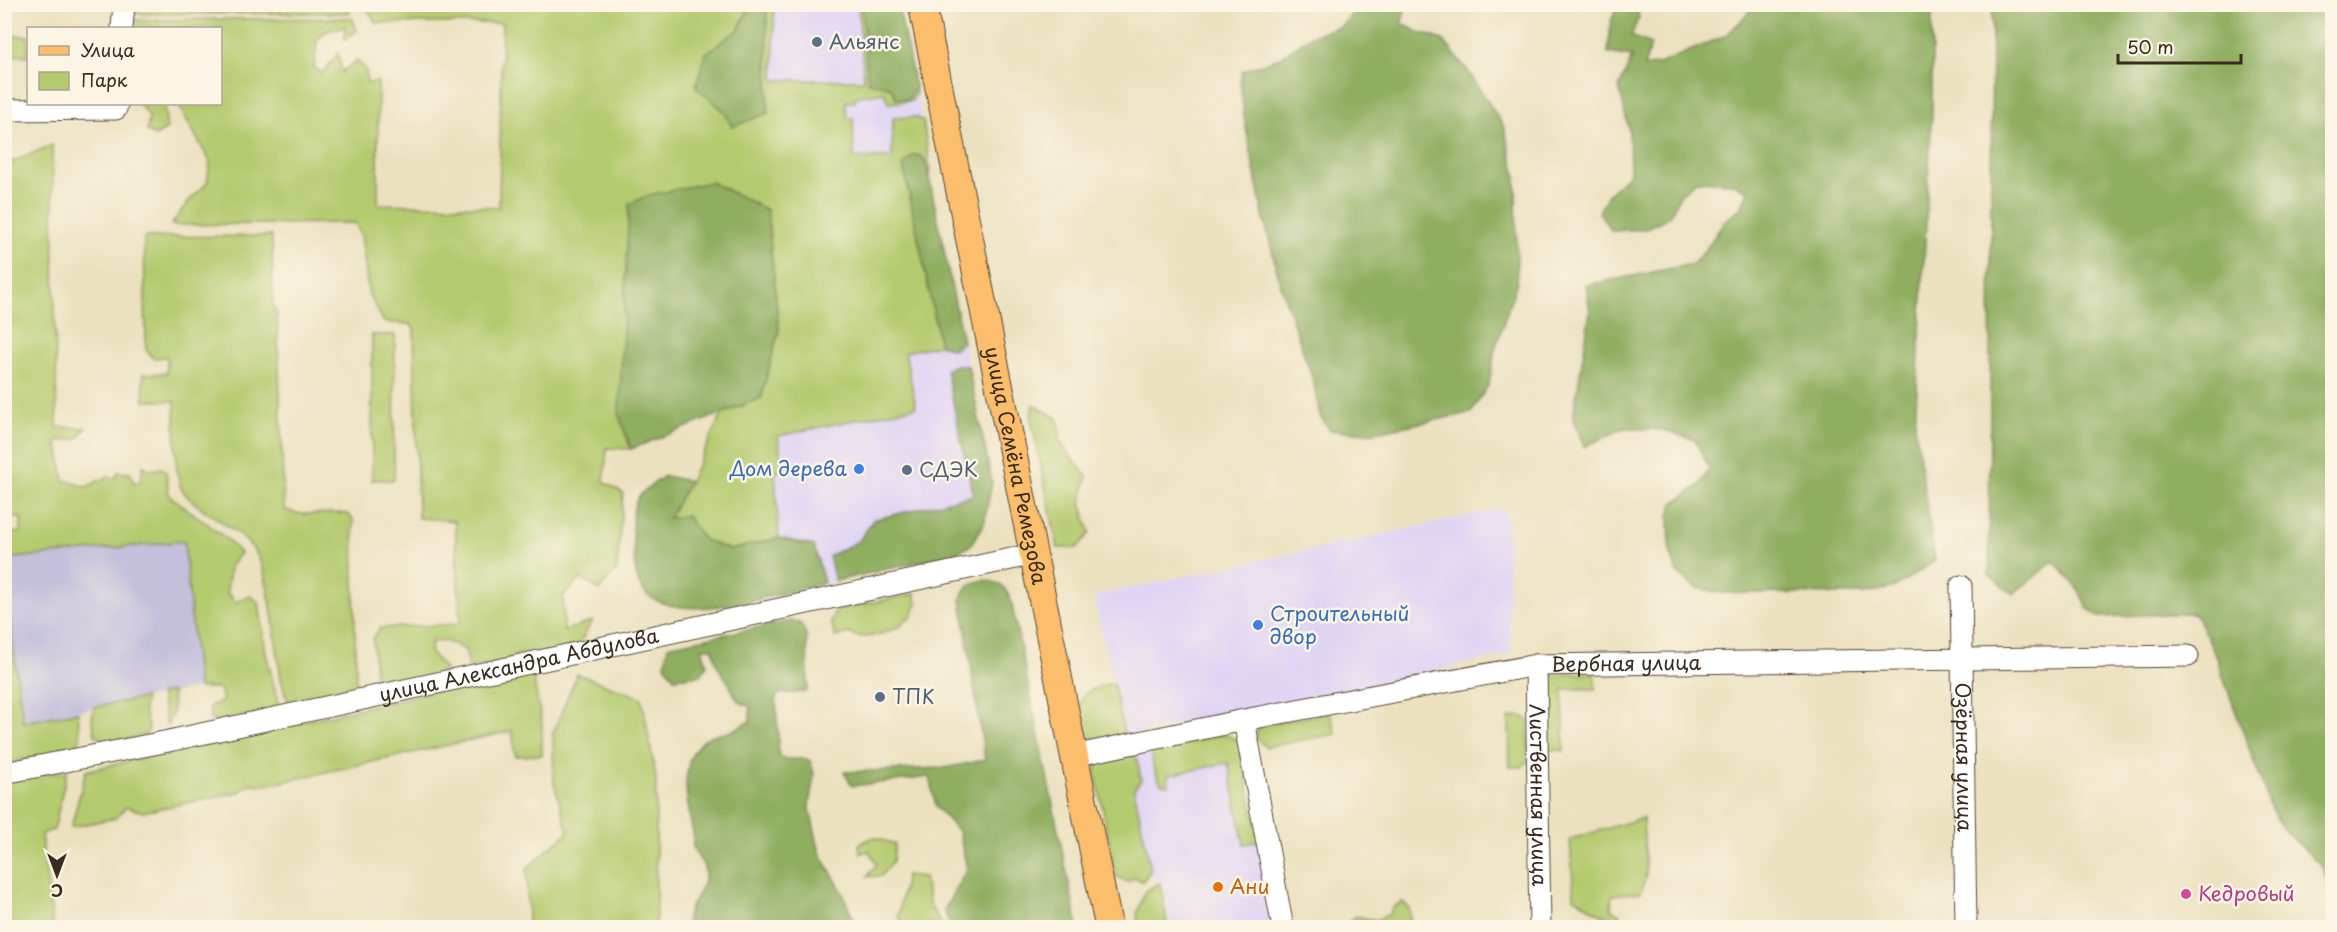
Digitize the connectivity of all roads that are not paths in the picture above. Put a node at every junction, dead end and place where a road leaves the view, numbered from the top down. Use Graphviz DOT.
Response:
graph roads {
  1 [pos="124,4"];
  2 [pos="922,4"];
  3 [pos="122,27"];
  4 [pos="117,105"];
  5 [pos="4,110"];
  6 [pos="1034,554"];
  7 [pos="1961,586"];
  8 [pos="2188,656"];
  9 [pos="1962,659"];
  10 [pos="1536,665"];
  11 [pos="1244,720"];
  12 [pos="1073,756"];
  13 [pos="4,773"];
  14 [pos="1109,927"];
  15 [pos="1283,927"];
  16 [pos="1540,927"];
  17 [pos="1965,927"];
  1 -- 3 [label="street"];
  2 -- 6 [label="main road, улица Семёна Ремезова"];
  4 -- 5 [label="street"];
  6 -- 12 [label="main road, улица Семёна Ремезова"];
  6 -- 13 [label="street, улица Александра Абдулова"];
  7 -- 9 [label="street, Озёрная улица"];
  8 -- 9 [label="street, Вербная улица"];
  9 -- 10 [label="street, Вербная улица"];
  9 -- 17 [label="street, Озёрная улица"];
  10 -- 11 [label="street, Вербная улица"];
  10 -- 16 [label="street, Лиственная улица"];
  11 -- 12 [label="street, Вербная улица"];
  11 -- 15 [label="street"];
  12 -- 14 [label="main road, улица Семёна Ремезова"];
}
